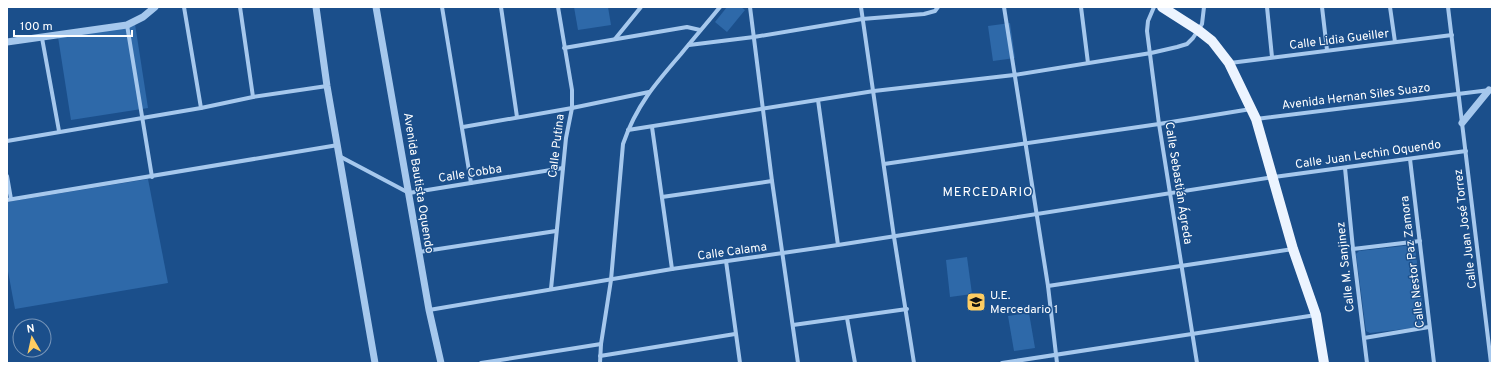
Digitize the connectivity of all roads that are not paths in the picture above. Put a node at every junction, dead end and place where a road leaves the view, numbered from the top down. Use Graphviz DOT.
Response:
graph roads {
  1 [pos="155,7"];
  2 [pos="184,7"];
  3 [pos="240,7"];
  4 [pos="316,7"];
  5 [pos="376,7"];
  6 [pos="442,7"];
  7 [pos="501,7"];
  8 [pos="558,7"];
  9 [pos="641,7"];
  10 [pos="720,7"];
  11 [pos="750,7"];
  12 [pos="861,7"];
  13 [pos="938,7"];
  14 [pos="1004,7"];
  15 [pos="1081,7"];
  16 [pos="1154,7"];
  17 [pos="1162,7"];
  18 [pos="1204,7"];
  19 [pos="1266,7"];
  20 [pos="1322,7"];
  21 [pos="1390,7"];
  22 [pos="1448,7"];
  23 [pos="862,19"];
  24 [pos="127,25"];
  25 [pos="700,30"];
  26 [pos="1198,30"];
  27 [pos="1452,35"];
  28 [pos="754,37"];
  29 [pos="42,38"];
  30 [pos="615,39"];
  31 [pos="7,42"];
  32 [pos="1394,42"];
  33 [pos="689,45"];
  34 [pos="564,48"];
  35 [pos="1327,50"];
  36 [pos="1150,53"];
  37 [pos="1272,57"];
  38 [pos="1088,63"];
  39 [pos="1229,63"];
  40 [pos="1014,75"];
  41 [pos="327,86"];
  42 [pos="1490,90"];
  43 [pos="874,91"];
  44 [pos="649,92"];
  45 [pos="1459,94"];
  46 [pos="253,97"];
  47 [pos="818,100"];
  48 [pos="201,108"];
  49 [pos="572,108"];
  50 [pos="762,108"];
  51 [pos="1252,109"];
  52 [pos="517,117"];
  53 [pos="142,119"];
  54 [pos="1256,119"];
  55 [pos="1462,123"];
  56 [pos="1160,124"];
  57 [pos="462,127"];
  58 [pos="652,127"];
  59 [pos="628,130"];
  60 [pos="59,131"];
  61 [pos="7,141"];
  62 [pos="1026,143"];
  63 [pos="338,145"];
  64 [pos="1466,151"];
  65 [pos="340,157"];
  66 [pos="1410,159"];
  67 [pos="884,164"];
  68 [pos="563,168"];
  69 [pos="1345,168"];
  70 [pos="7,176"];
  71 [pos="152,177"];
  72 [pos="1274,177"];
  73 [pos="772,181"];
  74 [pos="472,183"];
  75 [pos="409,193"];
  76 [pos="1171,194"];
  77 [pos="662,197"];
  78 [pos="9,200"];
  79 [pos="1037,214"];
  80 [pos="556,231"];
  81 [pos="894,237"];
  82 [pos="1420,241"];
  83 [pos="838,245"];
  84 [pos="1293,249"];
  85 [pos="1353,250"];
  86 [pos="419,252"];
  87 [pos="782,254"];
  88 [pos="726,261"];
  89 [pos="1182,265"];
  90 [pos="672,269"];
  91 [pos="611,280"];
  92 [pos="1048,286"];
  93 [pos="551,289"];
  94 [pos="906,308"];
  95 [pos="430,310"];
  96 [pos="1316,315"];
  97 [pos="847,318"];
  98 [pos="793,325"];
  99 [pos="1430,327"];
  100 [pos="736,334"];
  101 [pos="1193,334"];
  102 [pos="1364,338"];
  103 [pos="601,344"];
  104 [pos="1056,355"];
  105 [pos="600,356"];
  106 [pos="375,363"];
  107 [pos="441,363"];
  108 [pos="481,363"];
  109 [pos="600,363"];
  110 [pos="740,363"];
  111 [pos="798,363"];
  112 [pos="855,363"];
  113 [pos="914,363"];
  114 [pos="1002,363"];
  115 [pos="1057,363"];
  116 [pos="1196,363"];
  117 [pos="1324,363"];
  118 [pos="1367,363"];
  119 [pos="1434,363"];
  120 [pos="1491,363"];
  1 -- 24 [label="street"];
  2 -- 48 [label="street"];
  3 -- 46 [label="street"];
  4 -- 41 [label="street"];
  5 -- 75 [label="street, Avenida Bautista Oquendo"];
  6 -- 57 [label="street"];
  7 -- 52 [label="street"];
  8 -- 34 [label="street, Calle Putina"];
  9 -- 30 [label="street"];
  10 -- 25 [label="street"];
  11 -- 28 [label="street"];
  12 -- 23 [label="street"];
  13 -- 23 [label="street"];
  14 -- 40 [label="street"];
  15 -- 38 [label="street"];
  16 -- 36 [label="street, Calle Sebastián Ágreda"];
  17 -- 26 [label="main road"];
  18 -- 26 [label="street"];
  19 -- 37 [label="street"];
  20 -- 35 [label="street"];
  21 -- 32 [label="street"];
  22 -- 27 [label="street"];
  23 -- 28 [label="street"];
  23 -- 43 [label="street"];
  24 -- 29 [label="street"];
  24 -- 53 [label="street"];
  25 -- 30 [label="street"];
  25 -- 33 [label="street"];
  26 -- 36 [label="street"];
  26 -- 39 [label="main road"];
  27 -- 32 [label="street, Calle Lidia Gueiller"];
  27 -- 45 [label="street"];
  28 -- 33 [label="street"];
  28 -- 50 [label="street"];
  29 -- 31 [label="street"];
  29 -- 60 [label="street"];
  30 -- 34 [label="street"];
  32 -- 35 [label="street, Calle Lidia Gueiller"];
  33 -- 44 [label="street"];
  34 -- 49 [label="street, Calle Putina"];
  35 -- 37 [label="street, Calle Lidia Gueiller"];
  36 -- 38 [label="street"];
  36 -- 56 [label="street, Calle Sebastián Ágreda"];
  37 -- 39 [label="street, Calle Lidia Gueiller"];
  38 -- 40 [label="street"];
  39 -- 51 [label="main road"];
  40 -- 43 [label="street"];
  40 -- 62 [label="street"];
  41 -- 46 [label="street"];
  41 -- 63 [label="street"];
  42 -- 45 [label="street, Avenida Hernan Siles Suazo"];
  42 -- 55 [label="street"];
  43 -- 47 [label="street"];
  43 -- 67 [label="street"];
  44 -- 49 [label="street"];
  44 -- 59 [label="street"];
  45 -- 54 [label="street, Avenida Hernan Siles Suazo"];
  45 -- 55 [label="street, Calle Juan José Torrez"];
  46 -- 48 [label="street"];
  47 -- 50 [label="street"];
  47 -- 83 [label="street"];
  48 -- 53 [label="street"];
  49 -- 52 [label="street"];
  49 -- 68 [label="street, Calle Putina"];
  50 -- 58 [label="street"];
  50 -- 73 [label="street"];
  51 -- 54 [label="main road"];
  51 -- 56 [label="street"];
  52 -- 57 [label="street"];
  53 -- 60 [label="street"];
  53 -- 71 [label="street"];
  54 -- 72 [label="main road"];
  55 -- 64 [label="street, Calle Juan José Torrez"];
  56 -- 62 [label="street"];
  56 -- 76 [label="street, Calle Sebastián Ágreda"];
  57 -- 74 [label="street"];
  58 -- 59 [label="street"];
  58 -- 77 [label="street"];
  59 -- 91 [label="street"];
  60 -- 61 [label="street"];
  62 -- 67 [label="street"];
  62 -- 79 [label="street"];
  63 -- 65 [label="street"];
  63 -- 71 [label="street"];
  64 -- 66 [label="street, Calle Juan Lechin Oquendo"];
  64 -- 120 [label="street, Calle Juan José Torrez"];
  65 -- 75 [label="street"];
  65 -- 106 [label="street"];
  66 -- 69 [label="street, Calle Juan Lechin Oquendo"];
  66 -- 82 [label="street, Calle Nestor Paz Zamora"];
  67 -- 81 [label="street"];
  68 -- 74 [label="street, Calle Cobba"];
  68 -- 80 [label="street, Calle Putina"];
  69 -- 72 [label="street, Calle Juan Lechin Oquendo"];
  69 -- 85 [label="street, Calle M. Sanjinez"];
  70 -- 78 [label="street"];
  71 -- 78 [label="street"];
  72 -- 76 [label="street, Calle Juan Lechin Oquendo"];
  72 -- 84 [label="main road"];
  73 -- 77 [label="street"];
  73 -- 87 [label="street"];
  74 -- 75 [label="street, Calle Cobba"];
  75 -- 86 [label="street, Avenida Bautista Oquendo"];
  76 -- 79 [label="street, Calle Calama"];
  76 -- 89 [label="street, Calle Sebastián Ágreda"];
  77 -- 90 [label="street"];
  79 -- 81 [label="street, Calle Calama"];
  79 -- 92 [label="street"];
  80 -- 86 [label="street"];
  80 -- 93 [label="street, Calle Putina"];
  81 -- 83 [label="street, Calle Calama"];
  81 -- 94 [label="street"];
  82 -- 85 [label="street"];
  82 -- 99 [label="street, Calle Nestor Paz Zamora"];
  83 -- 87 [label="street, Calle Calama"];
  84 -- 89 [label="street"];
  84 -- 96 [label="main road"];
  85 -- 102 [label="street, Calle M. Sanjinez"];
  86 -- 95 [label="street, Avenida Bautista Oquendo"];
  87 -- 88 [label="street, Calle Calama"];
  87 -- 98 [label="street"];
  88 -- 90 [label="street, Calle Calama"];
  88 -- 100 [label="street"];
  89 -- 92 [label="street"];
  89 -- 101 [label="street, Calle Sebastián Ágreda"];
  90 -- 91 [label="street, Calle Calama"];
  91 -- 93 [label="street, Calle Calama"];
  91 -- 103 [label="street"];
  92 -- 104 [label="street"];
  93 -- 95 [label="street, Calle Calama"];
  94 -- 97 [label="street"];
  94 -- 113 [label="street"];
  95 -- 107 [label="street, Avenida Bautista Oquendo"];
  96 -- 101 [label="street"];
  96 -- 117 [label="main road"];
  97 -- 98 [label="street"];
  97 -- 112 [label="street"];
  98 -- 111 [label="street"];
  99 -- 102 [label="street"];
  99 -- 119 [label="street, Calle Nestor Paz Zamora"];
  100 -- 105 [label="street"];
  100 -- 110 [label="street"];
  101 -- 104 [label="street"];
  101 -- 116 [label="street, Calle Sebastián Ágreda"];
  102 -- 118 [label="street, Calle M. Sanjinez"];
  103 -- 105 [label="street"];
  103 -- 108 [label="street"];
  104 -- 114 [label="street"];
  104 -- 115 [label="street"];
  105 -- 109 [label="street"];
}
